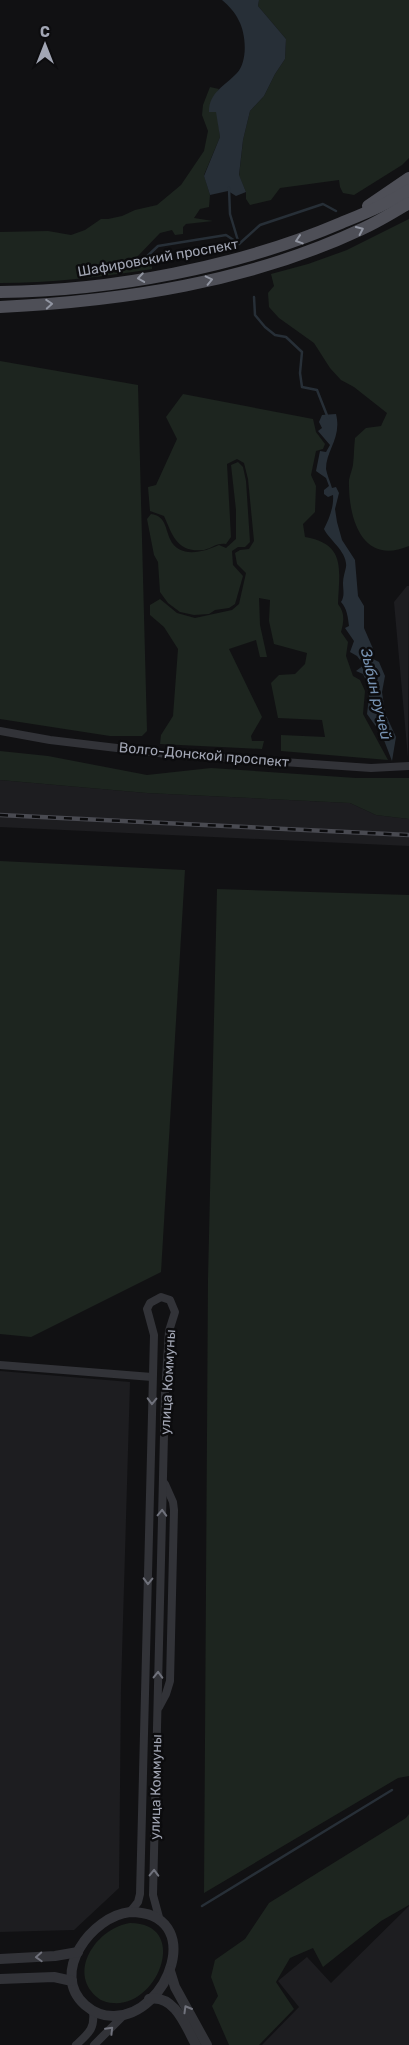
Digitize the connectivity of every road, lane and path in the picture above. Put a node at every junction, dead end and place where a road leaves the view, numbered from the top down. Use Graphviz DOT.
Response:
graph roads {
  1 [pos="409,178"];
  2 [pos="409,190"];
  3 [pos="409,203"];
  4 [pos="344,222"];
  5 [pos="0,292"];
  6 [pos="0,307"];
  7 [pos="0,731"];
  8 [pos="409,766"];
  9 [pos="0,1364"];
  10 [pos="152,1377"];
  11 [pos="163,1480"];
  12 [pos="158,1709"];
  13 [pos="130,1912"];
  14 [pos="160,1920"];
  15 [pos="78,1952"];
  16 [pos="0,1959"];
  17 [pos="170,1971"];
  18 [pos="0,1979"];
  19 [pos="72,1981"];
  20 [pos="149,1999"];
  21 [pos="93,2011"];
  22 [pos="125,2014"];
  23 [pos="76,2045"];
  24 [pos="94,2045"];
  25 [pos="196,2045"];
  26 [pos="208,2045"];
  1 -- 4 [label="main road"];
  2 -- 4 [label="main road"];
  6 -- 3 [label="main road, one-way"];
  4 -- 5 [label="main road, Шафировский проспект, one-way"];
  7 -- 8 [label="street, Волго-Донской проспект"];
  9 -- 10 [label="street"];
  10 -- 11 [label="street, улица Коммуны"];
  10 -- 13 [label="street, улица Коммуны, one-way"];
  12 -- 11 [label="street, улица Коммуны, one-way"];
  11 -- 12 [label="street"];
  14 -- 12 [label="street, улица Коммуны, one-way"];
  13 -- 14 [label="street"];
  13 -- 15 [label="street"];
  14 -- 17 [label="street"];
  15 -- 16 [label="street, one-way"];
  15 -- 19 [label="street"];
  17 -- 20 [label="street"];
  26 -- 17 [label="street, one-way"];
  18 -- 19 [label="street"];
  19 -- 21 [label="street"];
  20 -- 22 [label="street"];
  20 -- 25 [label="street"];
  21 -- 22 [label="street"];
  21 -- 23 [label="street"];
  24 -- 22 [label="street, one-way"];
}
